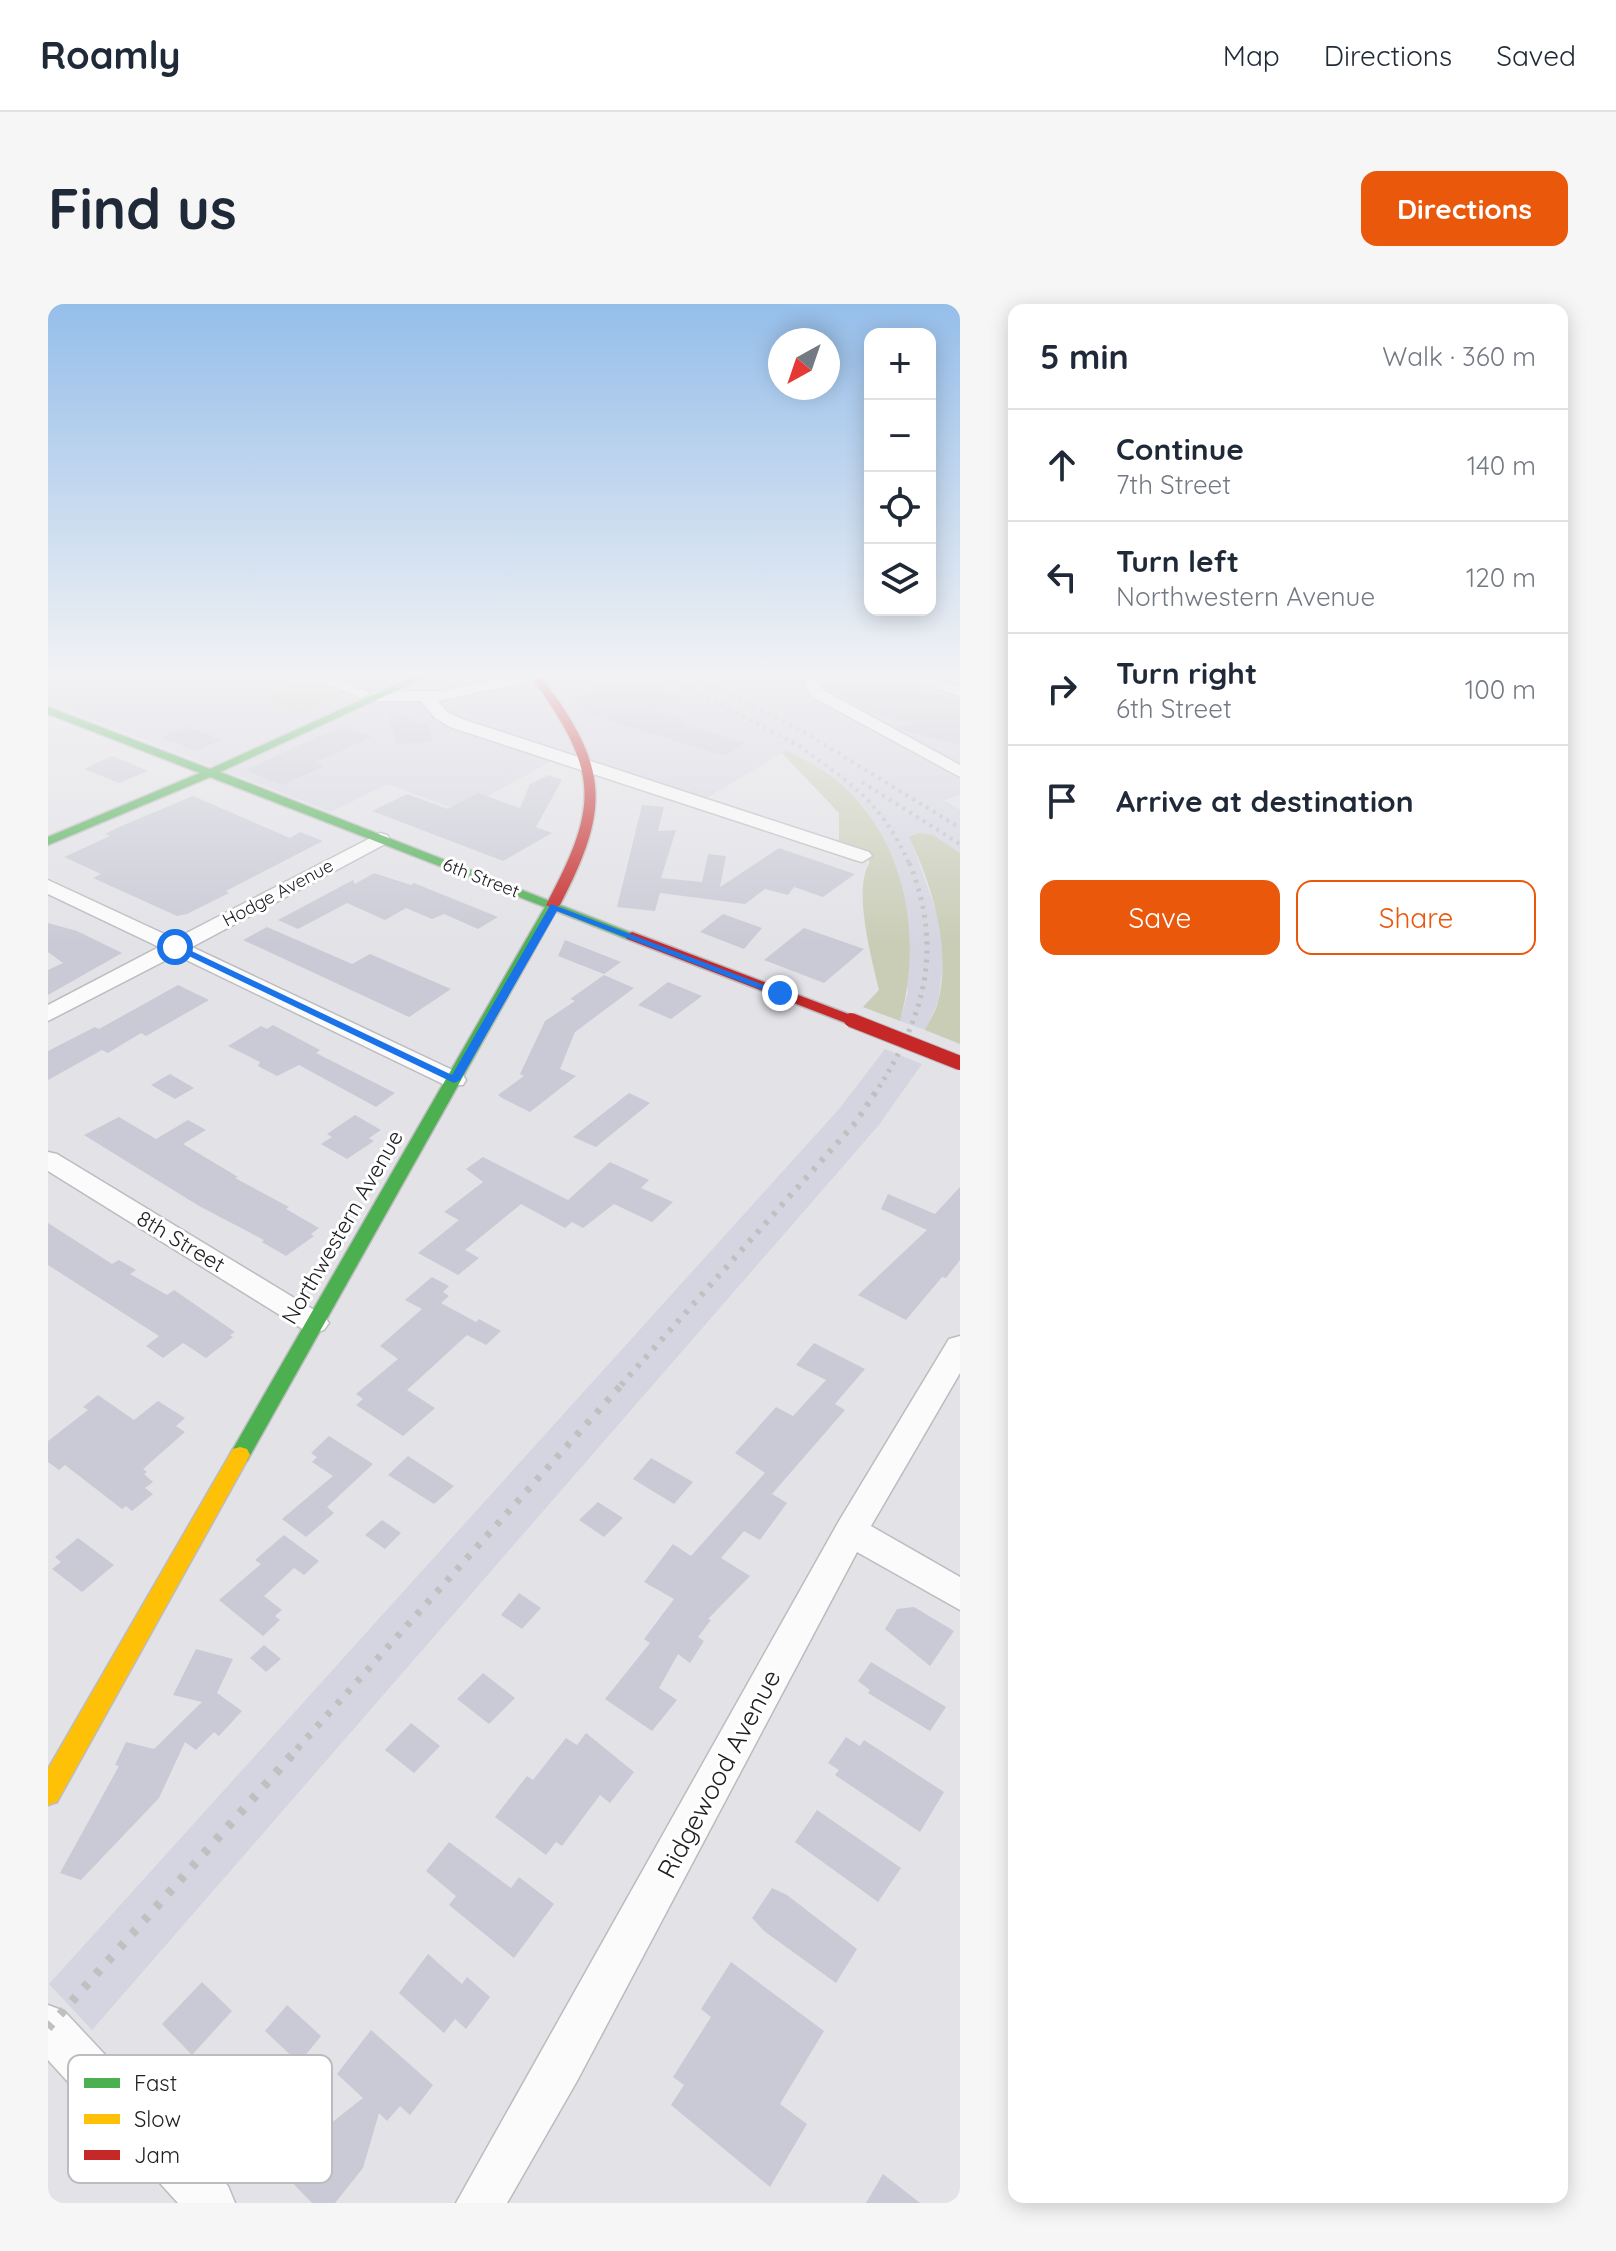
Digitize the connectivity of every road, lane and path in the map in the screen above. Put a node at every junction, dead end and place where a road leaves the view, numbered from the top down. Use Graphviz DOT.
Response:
graph roads {
  1 [pos="186,767"];
  2 [pos="194,767"];
  3 [pos="222,767"];
  4 [pos="591,767"];
  5 [pos="209,773"];
  6 [pos="48,829"];
  7 [pos="380,839"];
  8 [pos="48,841"];
  9 [pos="862,856"];
  10 [pos="48,886"];
  11 [pos="554,906"];
  12 [pos="175,947"];
  13 [pos="48,1014"];
  14 [pos="960,1063"];
  15 [pos="454,1080"];
  16 [pos="48,1160"];
  17 [pos="314,1323"];
  18 [pos="960,1347"];
  19 [pos="851,1531"];
  20 [pos="960,1595"];
  21 [pos="48,1793"];
  22 [pos="48,2027"];
  23 [pos="74,2055"];
  24 [pos="192,2183"];
  25 [pos="211,2203"];
  26 [pos="480,2203"];
  1 -- 6 [label="main road"];
  2 -- 5 [label="main road, 6th Street"];
  3 -- 5 [label="main road"];
  4 -- 9 [label="street"];
  4 -- 11 [label="main road, Northwestern Avenue"];
  5 -- 7 [label="main road, 6th Street"];
  5 -- 8 [label="main road"];
  7 -- 11 [label="main road, 6th Street"];
  7 -- 12 [label="street, Hodge Avenue"];
  10 -- 12 [label="street"];
  11 -- 14 [label="main road, 6th Street, bridge"];
  11 -- 15 [label="main road, Northwestern Avenue"];
  12 -- 13 [label="street, Hodge Avenue"];
  12 -- 15 [label="street"];
  15 -- 17 [label="main road, Northwestern Avenue"];
  16 -- 17 [label="street, 8th Street"];
  17 -- 21 [label="main road, Northwestern Avenue"];
  18 -- 19 [label="street, Ridgewood Avenue"];
  19 -- 20 [label="street"];
  19 -- 26 [label="street, Ridgewood Avenue"];
  22 -- 23 [label="street"];
  24 -- 25 [label="street"];
}
